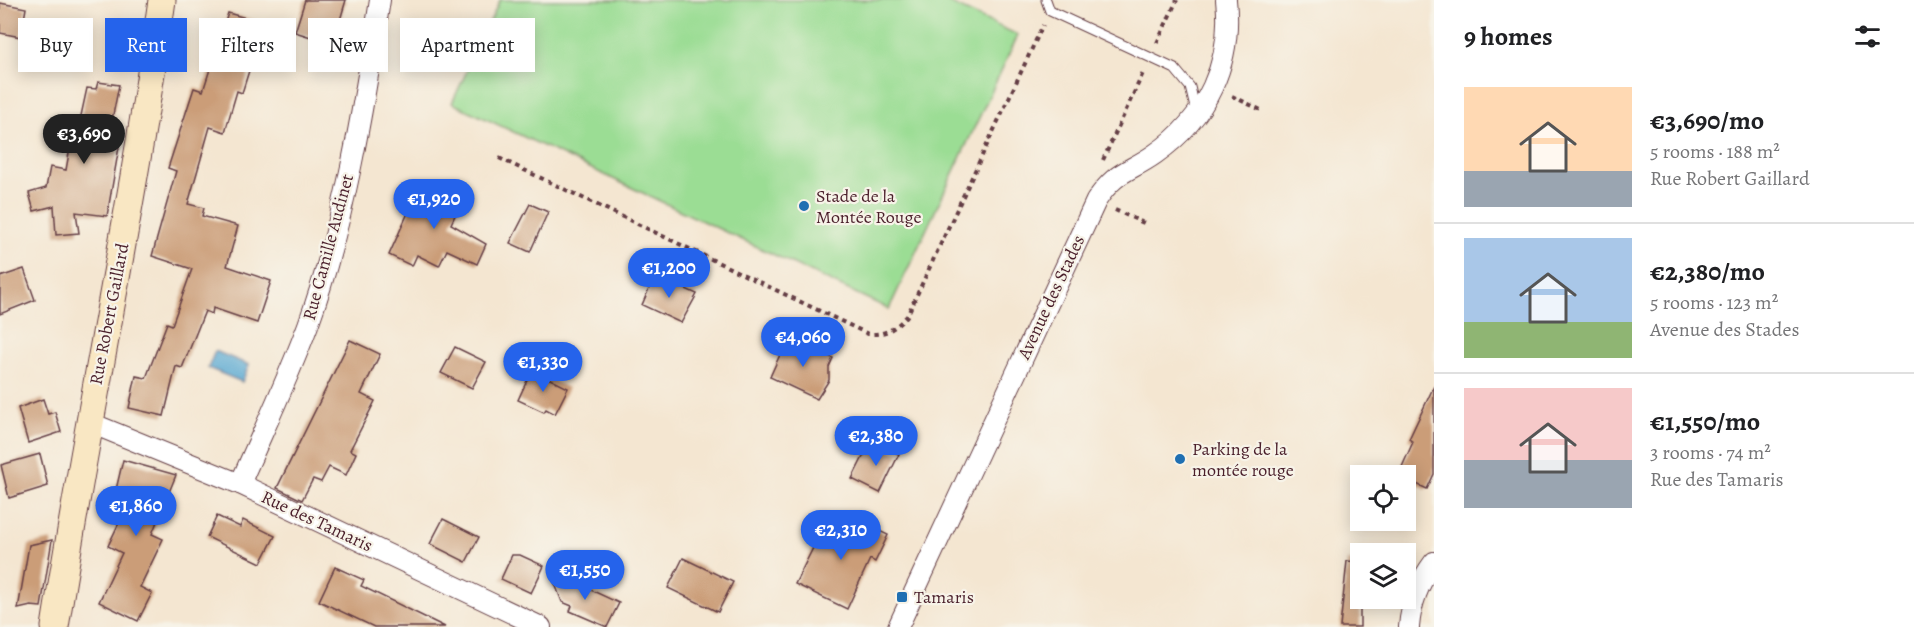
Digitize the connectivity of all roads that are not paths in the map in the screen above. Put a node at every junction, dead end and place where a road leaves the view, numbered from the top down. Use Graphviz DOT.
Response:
graph roads {
  1 [pos="162,0"];
  2 [pos="380,0"];
  3 [pos="1046,0"];
  4 [pos="1226,0"];
  5 [pos="1197,115"];
  6 [pos="88,426"];
  7 [pos="240,484"];
  8 [pos="1434,562"];
  9 [pos="55,627"];
  10 [pos="541,627"];
  11 [pos="898,627"];
  12 [pos="1409,627"];
  1 -- 6 [label="street, Rue Robert Gaillard"];
  2 -- 7 [label="street, Rue Camille Audinet"];
  3 -- 5 [label="lane"];
  4 -- 5 [label="street, Avenue des Stades"];
  5 -- 11 [label="street, Avenue des Stades"];
  6 -- 7 [label="street, Rue des Tamaris"];
  6 -- 9 [label="street, Rue Robert Gaillard"];
  7 -- 10 [label="street, Rue des Tamaris"];
  8 -- 12 [label="street"];
}
